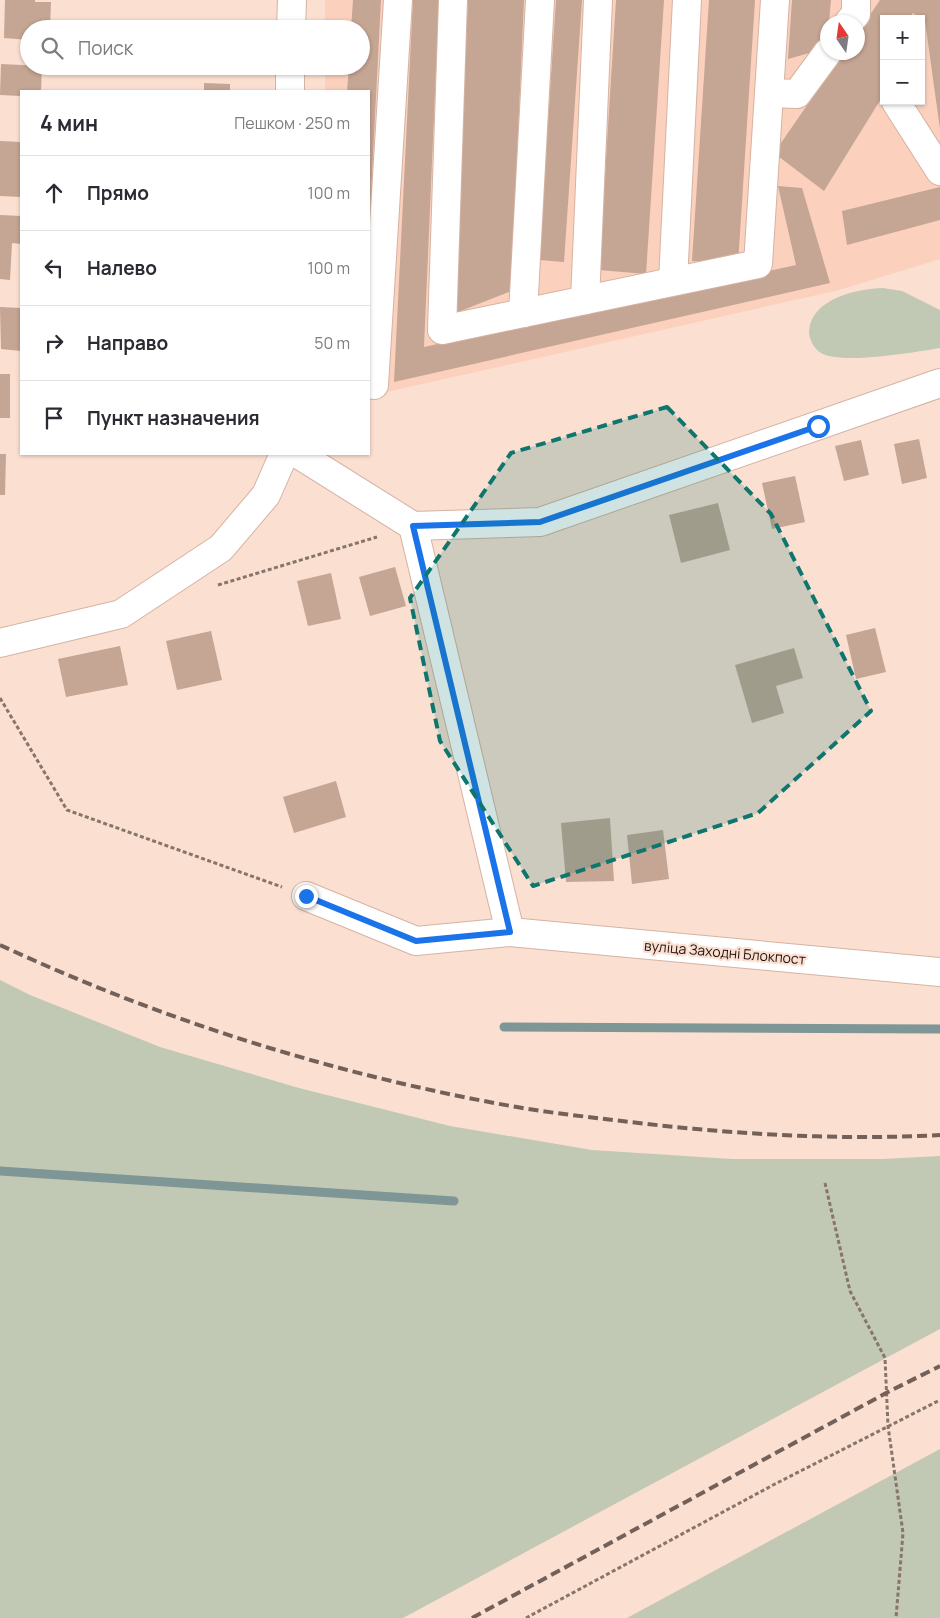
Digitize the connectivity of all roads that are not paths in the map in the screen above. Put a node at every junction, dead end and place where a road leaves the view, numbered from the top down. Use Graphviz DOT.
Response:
graph roads {
  1 [pos="292,0"];
  2 [pos="398,0"];
  3 [pos="453,0"];
  4 [pos="540,0"];
  5 [pos="598,0"];
  6 [pos="687,0"];
  7 [pos="775,0"];
  8 [pos="856,0"];
  9 [pos="855,15"];
  10 [pos="291,20"];
  11 [pos="822,60"];
  12 [pos="290,75"];
  13 [pos="290,90"];
  14 [pos="768,93"];
  15 [pos="898,105"];
  16 [pos="940,171"];
  17 [pos="673,282"];
  18 [pos="585,300"];
  19 [pos="523,313"];
  20 [pos="940,383"];
  21 [pos="374,385"];
  22 [pos="284,455"];
  23 [pos="300,455"];
  24 [pos="413,526"];
  25 [pos="0,643"];
  26 [pos="306,896"];
  27 [pos="510,932"];
  28 [pos="940,972"];
  1 -- 10 [label="street"];
  2 -- 21 [label="street"];
  3 -- 19 [label="street"];
  4 -- 19 [label="street"];
  5 -- 18 [label="street"];
  6 -- 17 [label="street"];
  7 -- 14 [label="street"];
  8 -- 9 [label="street"];
  11 -- 14 [label="street"];
  12 -- 13 [label="street"];
  14 -- 17 [label="street"];
  15 -- 16 [label="street"];
  17 -- 18 [label="street"];
  18 -- 19 [label="street"];
  20 -- 24 [label="street"];
  22 -- 25 [label="street"];
  23 -- 24 [label="street"];
  24 -- 27 [label="street"];
  26 -- 27 [label="street, вуліца Заходні Блокпост"];
  27 -- 28 [label="street, вуліца Заходні Блокпост"];
}
